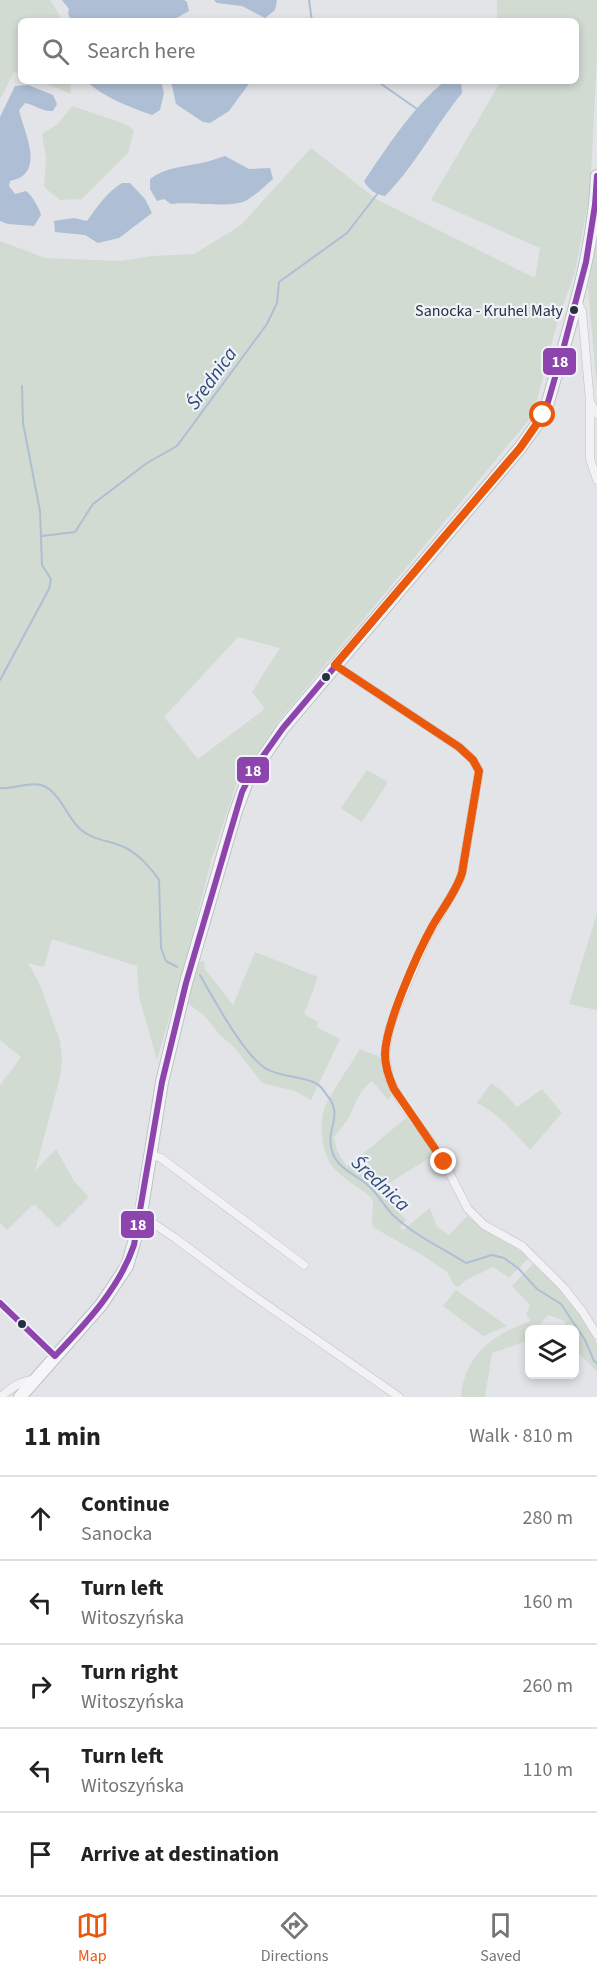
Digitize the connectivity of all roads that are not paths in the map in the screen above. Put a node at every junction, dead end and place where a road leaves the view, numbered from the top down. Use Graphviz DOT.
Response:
graph roads {
  1 [pos="597,176"];
  2 [pos="577,299"];
  3 [pos="590,402"];
  4 [pos="597,414"];
  5 [pos="597,480"];
  6 [pos="335,665"];
  7 [pos="150,1154"];
  8 [pos="141,1215"];
  9 [pos="304,1265"];
  10 [pos="0,1303"];
  11 [pos="597,1335"];
  12 [pos="55,1356"];
  13 [pos="33,1380"];
  14 [pos="0,1397"];
  15 [pos="20,1397"];
  16 [pos="399,1397"];
  1 -- 2 [label="main road"];
  2 -- 3 [label="street"];
  2 -- 6 [label="main road"];
  3 -- 4 [label="street"];
  3 -- 5 [label="street"];
  6 -- 7 [label="main road"];
  6 -- 11 [label="street"];
  7 -- 8 [label="main road"];
  7 -- 9 [label="street"];
  8 -- 12 [label="main road"];
  8 -- 16 [label="street"];
  10 -- 12 [label="street"];
  12 -- 13 [label="main road"];
  13 -- 14 [label="street"];
  13 -- 15 [label="main road"];
}
